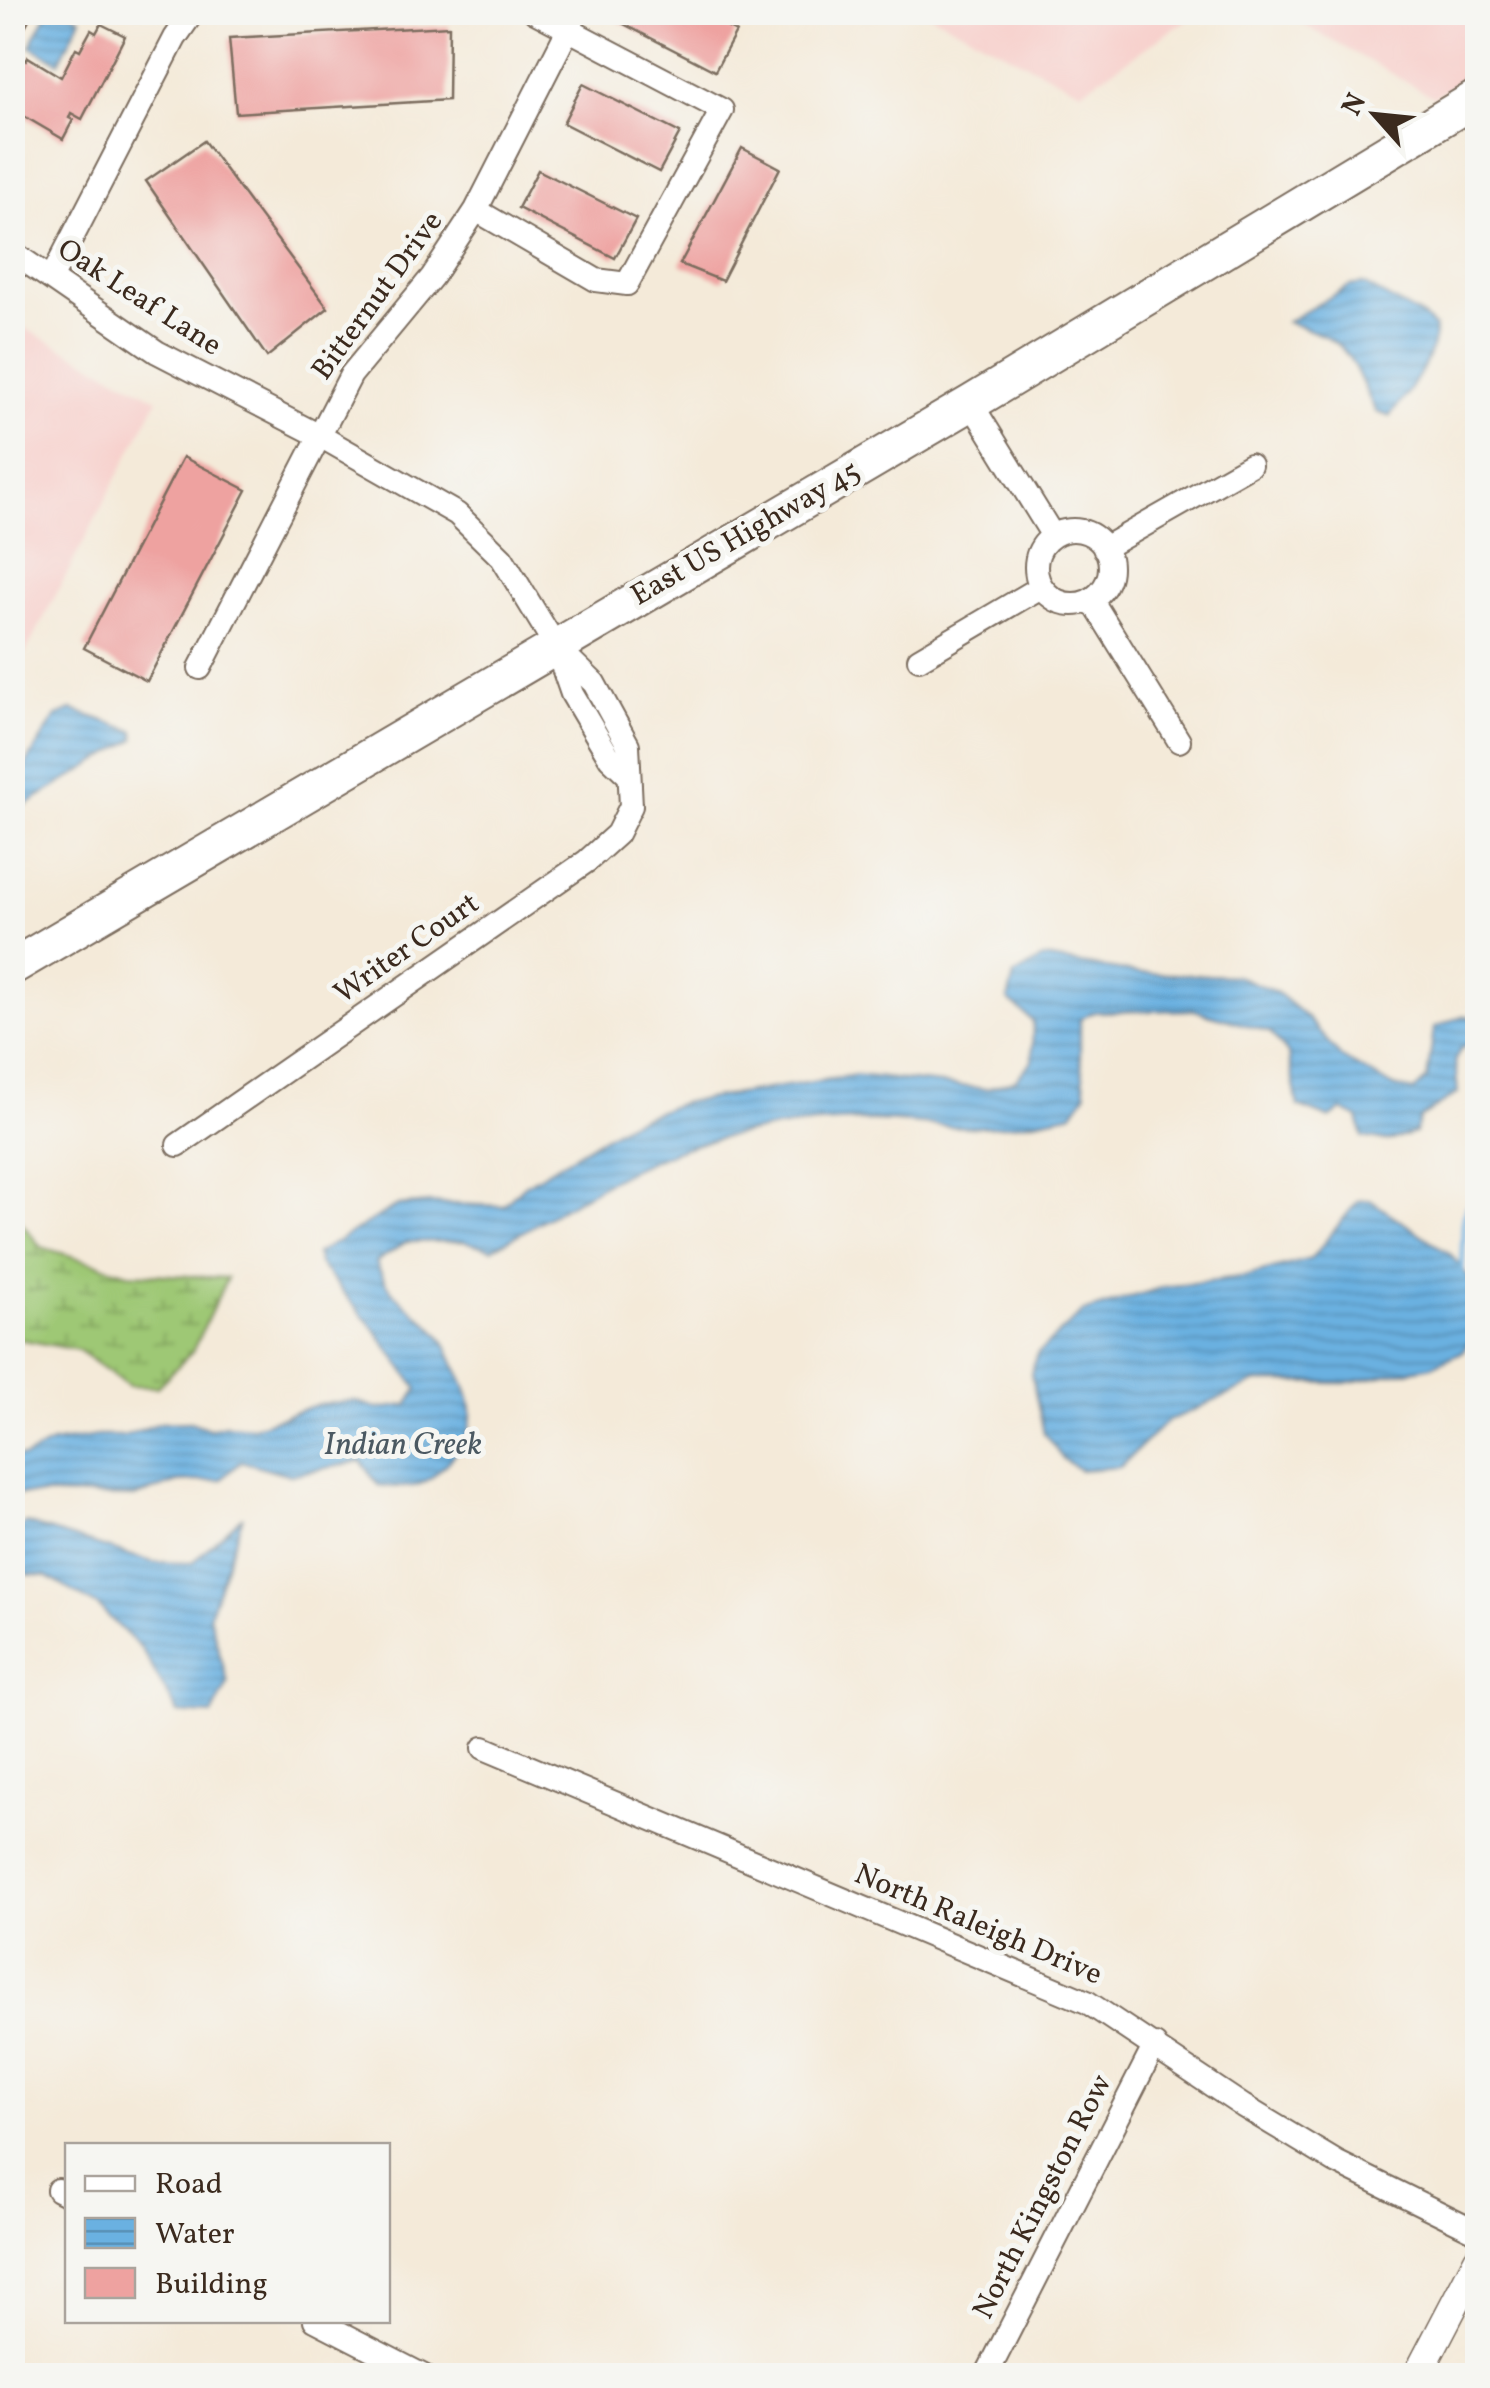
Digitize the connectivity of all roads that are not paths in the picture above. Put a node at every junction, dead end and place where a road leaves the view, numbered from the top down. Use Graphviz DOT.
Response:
graph roads {
  1 [pos="193,12"];
  2 [pos="534,12"];
  3 [pos="573,21"];
  4 [pos="1478,97"];
  5 [pos="476,210"];
  6 [pos="12,252"];
  7 [pos="52,277"];
  8 [pos="971,403"];
  9 [pos="320,436"];
  10 [pos="1250,465"];
  11 [pos="1054,536"];
  12 [pos="1104,548"];
  13 [pos="1041,587"];
  14 [pos="1091,599"];
  15 [pos="555,645"];
  16 [pos="919,659"];
  17 [pos="200,668"];
  18 [pos="1179,742"];
  19 [pos="12,968"];
  20 [pos="178,1145"];
  21 [pos="484,1748"];
  22 [pos="1154,2045"];
  23 [pos="1478,2232"];
  24 [pos="1478,2260"];
  25 [pos="321,2323"];
  26 [pos="424,2376"];
  27 [pos="986,2376"];
  28 [pos="1417,2376"];
  1 -- 7 [label="street"];
  2 -- 3 [label="street"];
  3 -- 5 [label="street, Bitternut Drive"];
  3 -- 5 [label="street"];
  4 -- 8 [label="main road, East US Highway 45"];
  5 -- 9 [label="street, Bitternut Drive"];
  6 -- 7 [label="street, Oak Leaf Lane"];
  7 -- 9 [label="street, Oak Leaf Lane"];
  8 -- 11 [label="street"];
  8 -- 15 [label="main road, East US Highway 45"];
  9 -- 15 [label="street, Oak Leaf Lane"];
  9 -- 17 [label="street, Bitternut Drive"];
  10 -- 12 [label="street"];
  11 -- 12 [label="street"];
  11 -- 13 [label="street"];
  12 -- 14 [label="street"];
  13 -- 14 [label="street"];
  13 -- 16 [label="street"];
  14 -- 18 [label="street"];
  15 -- 19 [label="main road, East US Highway 45"];
  15 -- 20 [label="street, Writer Court"];
  21 -- 22 [label="street, North Raleigh Drive"];
  22 -- 23 [label="street, North Raleigh Drive"];
  22 -- 27 [label="street, North Kingston Row"];
  24 -- 28 [label="street"];
  25 -- 26 [label="street"];
}
